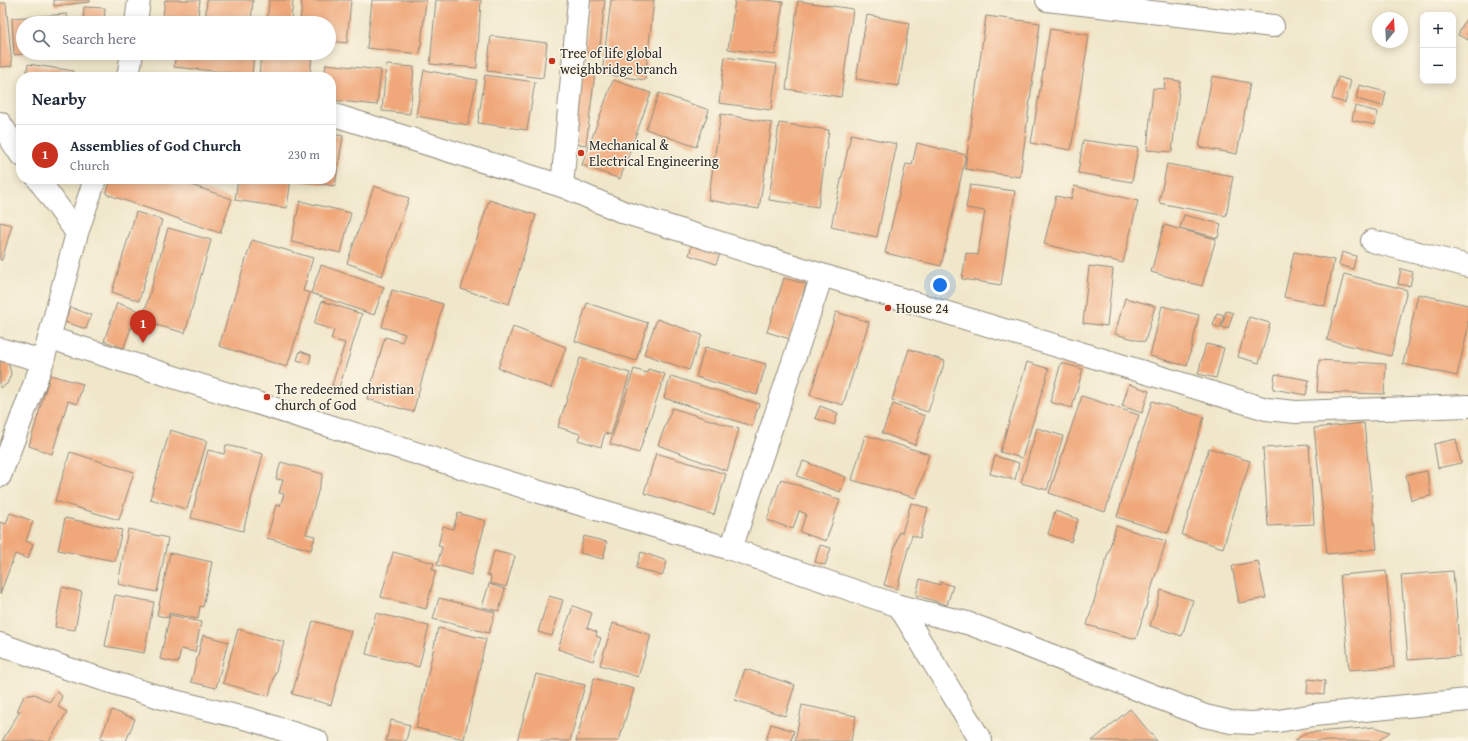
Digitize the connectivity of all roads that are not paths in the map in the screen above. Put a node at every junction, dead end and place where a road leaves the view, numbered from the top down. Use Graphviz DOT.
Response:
graph roads {
  1 [pos="139,0"];
  2 [pos="579,0"];
  3 [pos="1047,0"];
  4 [pos="137,16"];
  5 [pos="1273,26"];
  6 [pos="131,60"];
  7 [pos="129,72"];
  8 [pos="336,116"];
  9 [pos="0,123"];
  10 [pos="16,147"];
  11 [pos="42,184"];
  12 [pos="93,184"];
  13 [pos="562,186"];
  14 [pos="77,233"];
  15 [pos="1372,241"];
  16 [pos="1468,266"];
  17 [pos="822,275"];
  18 [pos="50,338"];
  19 [pos="0,349"];
  20 [pos="43,361"];
  21 [pos="1468,406"];
  22 [pos="0,476"];
  23 [pos="731,549"];
  24 [pos="899,606"];
  25 [pos="0,644"];
  26 [pos="1468,700"];
  27 [pos="317,741"];
  28 [pos="981,741"];
  1 -- 4 [label="street"];
  2 -- 13 [label="street"];
  3 -- 5 [label="street"];
  6 -- 7 [label="street"];
  8 -- 13 [label="street"];
  9 -- 10 [label="street"];
  11 -- 14 [label="street"];
  12 -- 14 [label="street"];
  13 -- 17 [label="street"];
  14 -- 18 [label="street"];
  15 -- 16 [label="street"];
  17 -- 21 [label="street"];
  17 -- 23 [label="street"];
  18 -- 20 [label="street"];
  18 -- 23 [label="street"];
  19 -- 20 [label="street"];
  20 -- 22 [label="street"];
  23 -- 24 [label="street"];
  24 -- 26 [label="street"];
  24 -- 28 [label="street"];
  25 -- 27 [label="street"];
}
